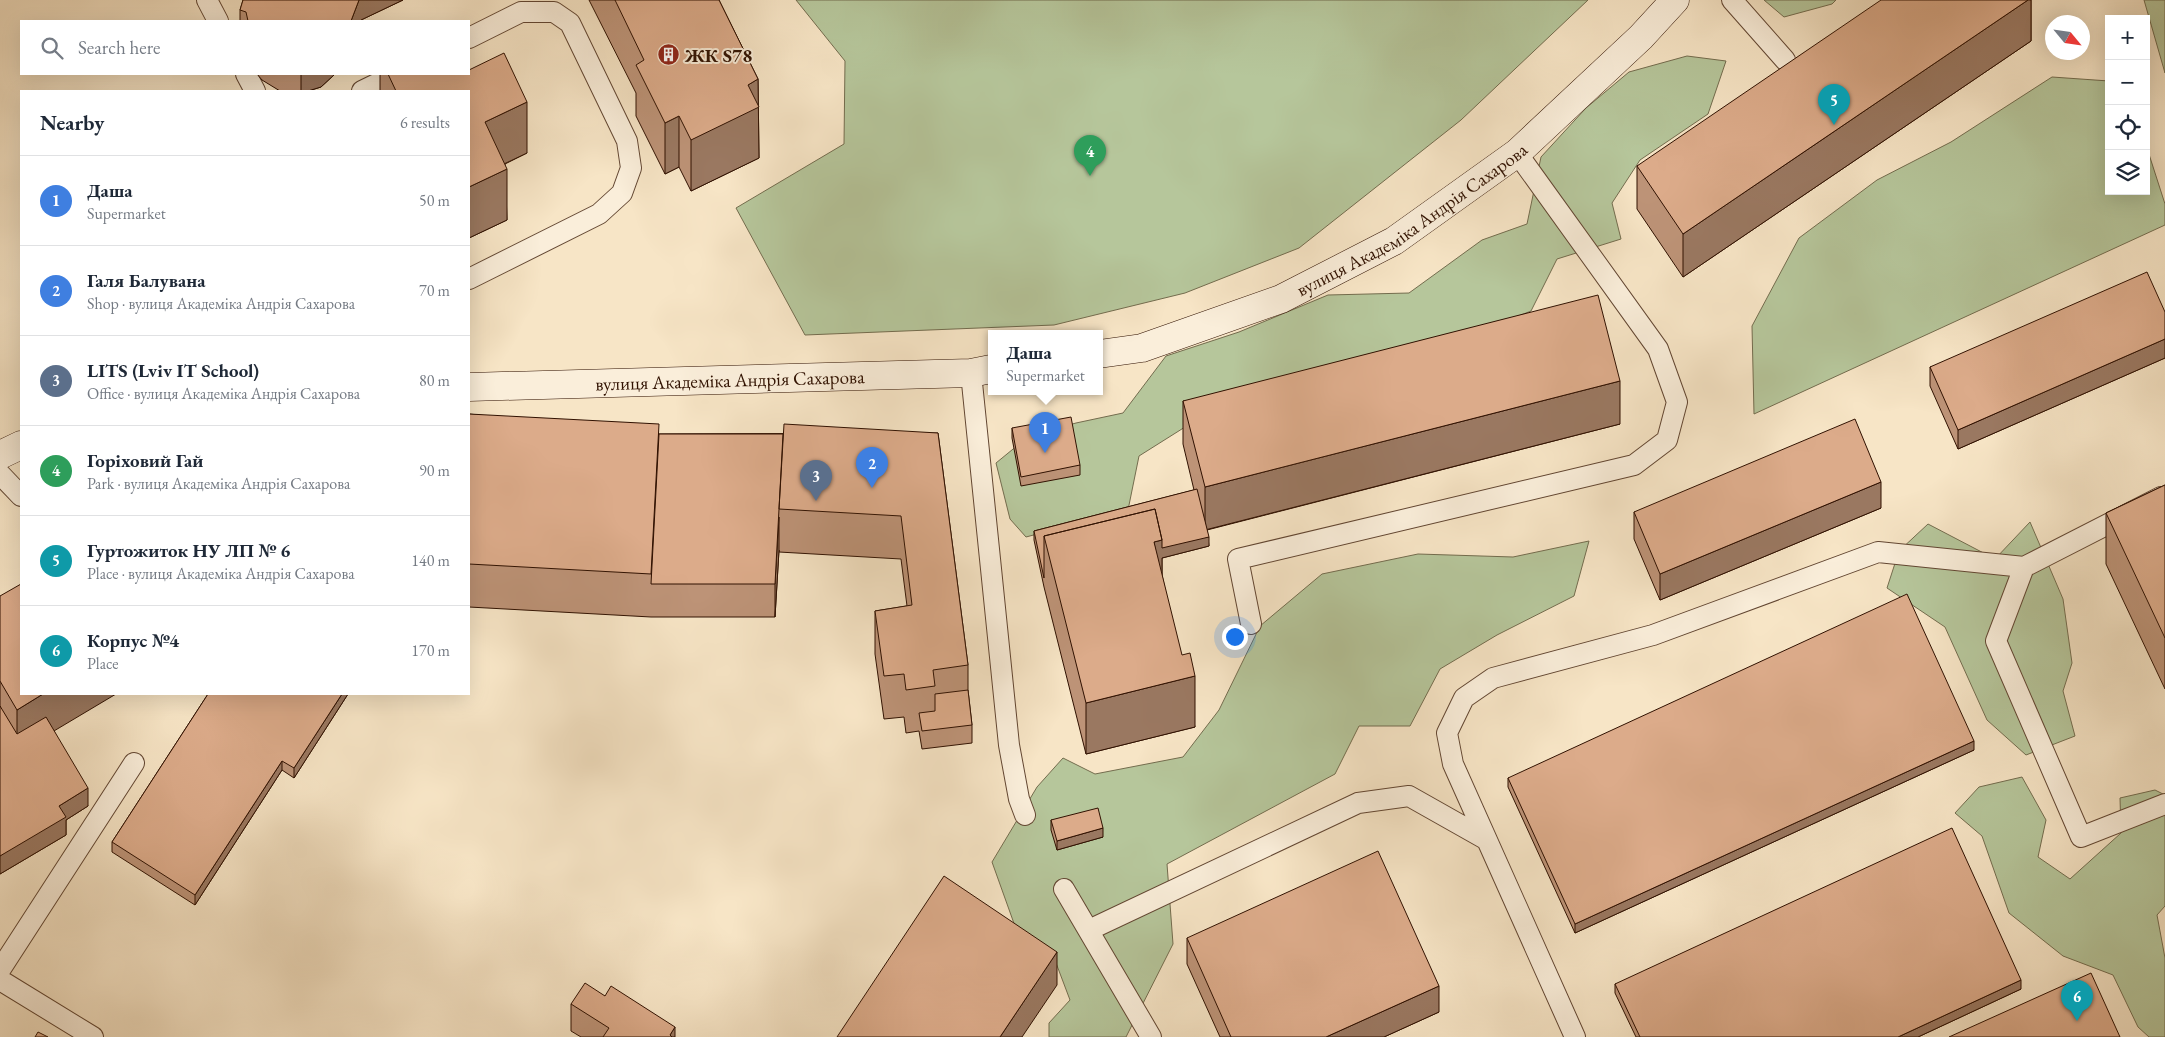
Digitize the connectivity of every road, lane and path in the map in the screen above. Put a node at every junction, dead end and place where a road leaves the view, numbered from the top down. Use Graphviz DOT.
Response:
graph roads {
  1 [pos="207,0"];
  2 [pos="1675,0"];
  3 [pos="1732,0"];
  4 [pos="217,20"];
  5 [pos="470,38"];
  6 [pos="1785,60"];
  7 [pos="247,75"];
  8 [pos="395,75"];
  9 [pos="254,90"];
  10 [pos="364,90"];
  11 [pos="1517,152"];
  12 [pos="470,278"];
  13 [pos="1103,353"];
  14 [pos="981,371"];
  15 [pos="470,387"];
  16 [pos="20,445"];
  17 [pos="0,455"];
  18 [pos="0,474"];
  19 [pos="20,495"];
  20 [pos="2165,498"];
  21 [pos="2024,567"];
  22 [pos="1251,624"];
  23 [pos="134,763"];
  24 [pos="2165,804"];
  25 [pos="1024,815"];
  26 [pos="1487,840"];
  27 [pos="1064,889"];
  28 [pos="1089,930"];
  29 [pos="0,970"];
  30 [pos="0,980"];
  31 [pos="93,1037"];
  32 [pos="1151,1037"];
  33 [pos="1575,1037"];
  1 -- 4 [label="lane"];
  2 -- 11 [label="street, вулиця Академіка Андрія Сахарова"];
  3 -- 6 [label="lane"];
  5 -- 12 [label="lane"];
  7 -- 9 [label="lane"];
  8 -- 10 [label="lane"];
  11 -- 13 [label="street, вулиця Академіка Андрія Сахарова"];
  11 -- 22 [label="lane"];
  14 -- 15 [label="street, вулиця Академіка Андрія Сахарова"];
  14 -- 25 [label="lane"];
  16 -- 17 [label="street"];
  18 -- 19 [label="lane"];
  20 -- 21 [label="lane"];
  21 -- 24 [label="lane"];
  21 -- 26 [label="lane"];
  23 -- 29 [label="lane"];
  26 -- 28 [label="lane"];
  26 -- 33 [label="lane"];
  27 -- 28 [label="lane"];
  28 -- 32 [label="lane"];
  30 -- 31 [label="lane"];
}
